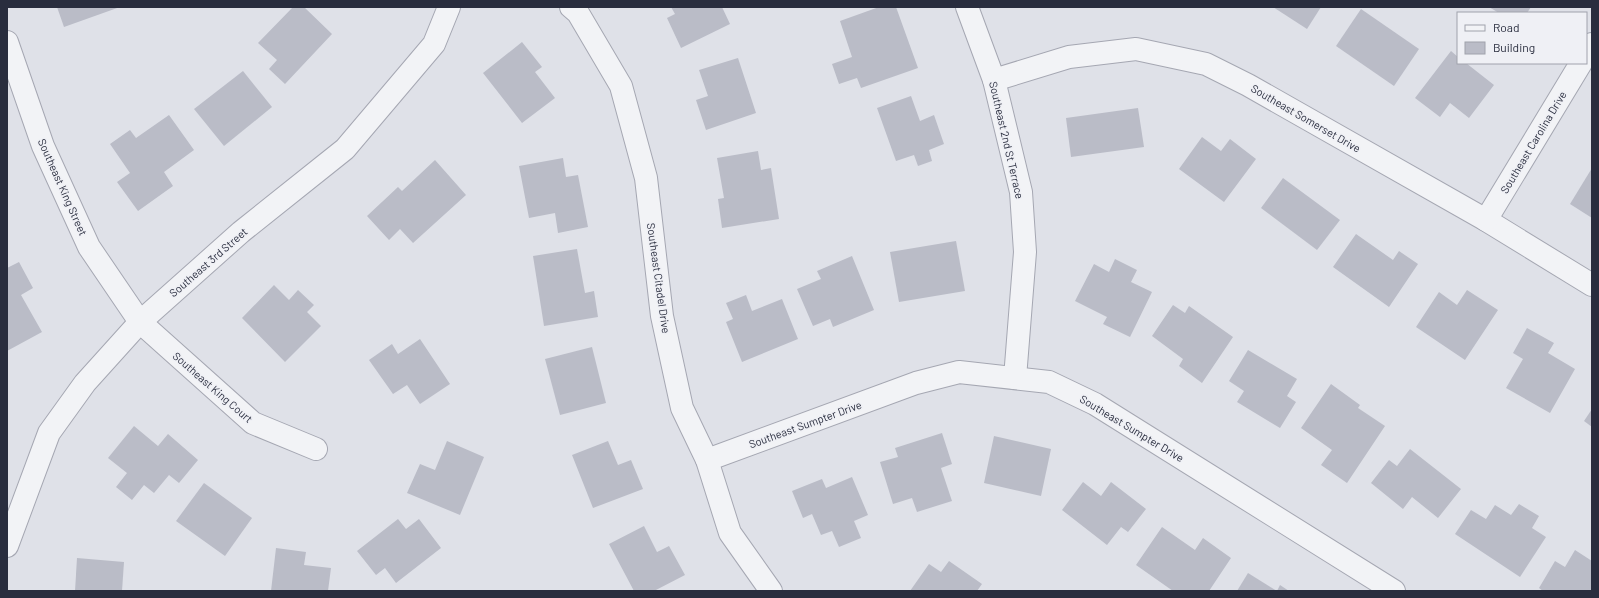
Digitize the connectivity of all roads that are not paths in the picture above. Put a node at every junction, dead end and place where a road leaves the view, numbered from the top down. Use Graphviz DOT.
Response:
graph roads {
  1 [pos="449,7"];
  2 [pos="571,7"];
  3 [pos="967,7"];
  4 [pos="7,42"];
  5 [pos="1580,64"];
  6 [pos="994,80"];
  7 [pos="1486,220"];
  8 [pos="1592,285"];
  9 [pos="140,322"];
  10 [pos="1015,378"];
  11 [pos="316,449"];
  12 [pos="707,460"];
  13 [pos="7,546"];
  14 [pos="771,591"];
  15 [pos="1394,591"];
  1 -- 9 [label="street, Southeast 3rd Street"];
  2 -- 12 [label="street, Southeast Citadel Drive"];
  3 -- 6 [label="street, Southeast 2nd St Terrace"];
  4 -- 9 [label="street, Southeast King Street"];
  5 -- 7 [label="street, Southeast Carolina Drive"];
  6 -- 7 [label="street, Southeast Somerset Drive"];
  6 -- 10 [label="street, Southeast 2nd St Terrace"];
  7 -- 8 [label="street, Southeast Somerset Drive"];
  9 -- 11 [label="street, Southeast King Court"];
  9 -- 13 [label="street, Southeast 3rd Street"];
  10 -- 12 [label="street, Southeast Sumpter Drive"];
  10 -- 15 [label="street, Southeast Sumpter Drive"];
  12 -- 14 [label="street, Southeast Citadel Drive"];
}
